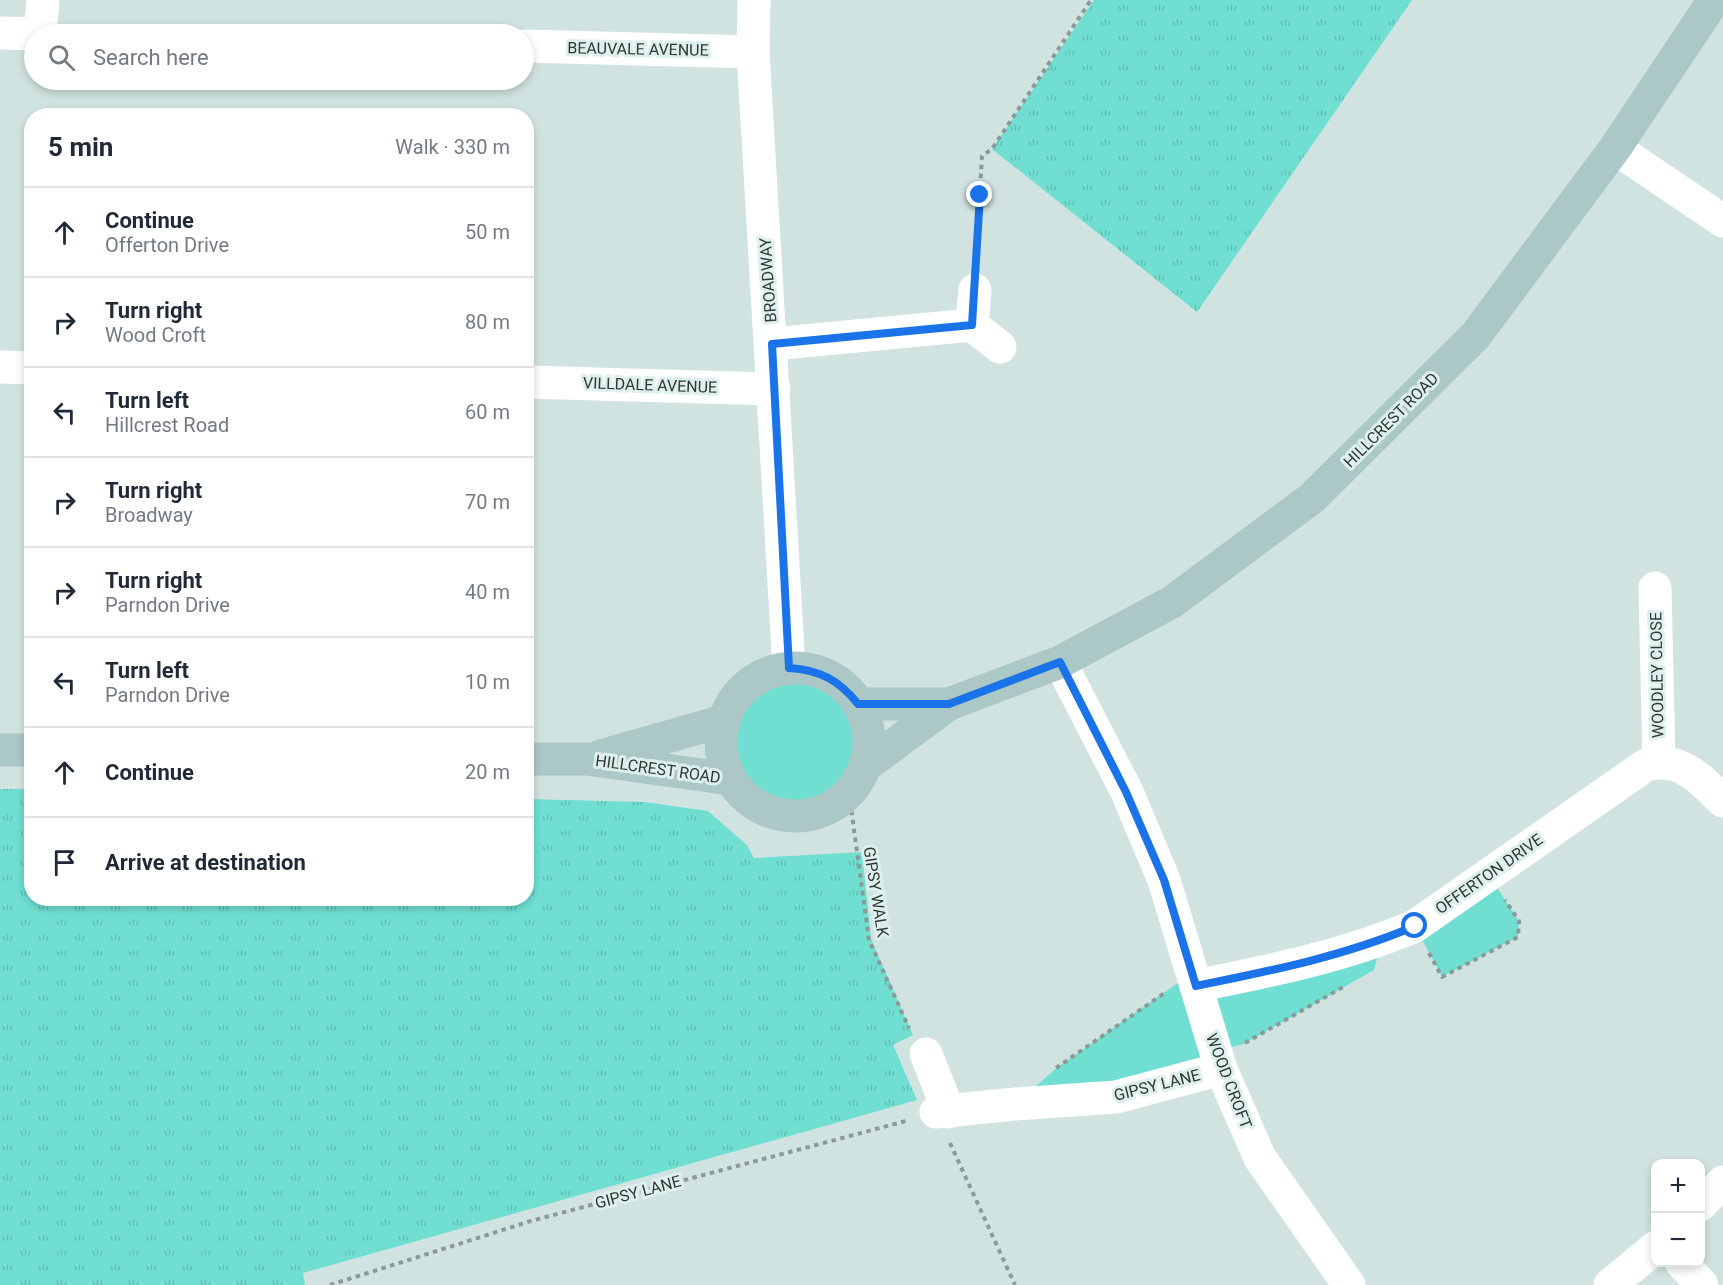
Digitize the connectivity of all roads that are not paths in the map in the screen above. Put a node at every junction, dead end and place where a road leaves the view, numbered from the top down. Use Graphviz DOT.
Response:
graph roads {
  1 [pos="43,0"];
  2 [pos="754,0"];
  3 [pos="1714,0"];
  4 [pos="42,24"];
  5 [pos="0,33"];
  6 [pos="24,34"];
  7 [pos="534,46"];
  8 [pos="753,52"];
  9 [pos="1615,148"];
  10 [pos="1723,221"];
  11 [pos="975,290"];
  12 [pos="972,325"];
  13 [pos="772,344"];
  14 [pos="1000,347"];
  15 [pos="0,367"];
  16 [pos="24,368"];
  17 [pos="534,382"];
  18 [pos="774,389"];
  19 [pos="1655,588"];
  20 [pos="1060,662"];
  21 [pos="789,668"];
  22 [pos="858,704"];
  23 [pos="949,704"];
  24 [pos="723,721"];
  25 [pos="0,750"];
  26 [pos="24,750"];
  27 [pos="534,759"];
  28 [pos="587,759"];
  29 [pos="1659,762"];
  30 [pos="730,779"];
  31 [pos="857,780"];
  32 [pos="1723,801"];
  33 [pos="1194,980"];
  34 [pos="926,1053"];
  35 [pos="1218,1060"];
  36 [pos="1723,1182"];
  37 [pos="1705,1200"];
  38 [pos="1651,1251"];
  39 [pos="1685,1267"];
  40 [pos="1349,1285"];
  41 [pos="1610,1285"];
  42 [pos="1702,1285"];
  1 -- 4 [label="street"];
  2 -- 8 [label="street, BROADWAY"];
  3 -- 9 [label="main road, HILLCREST ROAD"];
  5 -- 6 [label="street"];
  7 -- 8 [label="street, BEAUVALE AVENUE"];
  8 -- 13 [label="street, BROADWAY"];
  9 -- 10 [label="street"];
  9 -- 20 [label="main road, HILLCREST ROAD"];
  11 -- 12 [label="street"];
  12 -- 13 [label="street"];
  12 -- 14 [label="street"];
  13 -- 18 [label="street, BROADWAY"];
  15 -- 16 [label="street"];
  17 -- 18 [label="street, VILLDALE AVENUE"];
  18 -- 21 [label="street, BROADWAY"];
  19 -- 29 [label="street, WOODLEY CLOSE"];
  20 -- 23 [label="main road, HILLCREST ROAD"];
  20 -- 33 [label="street, WOOD CROFT"];
  21 -- 22 [label="main road, HILLCREST ROAD"];
  21 -- 24 [label="main road, HILLCREST ROAD"];
  22 -- 23 [label="main road, HILLCREST ROAD"];
  22 -- 31 [label="main road, HILLCREST ROAD"];
  23 -- 31 [label="main road, HILLCREST ROAD"];
  24 -- 28 [label="main road, HILLCREST ROAD"];
  24 -- 30 [label="main road, HILLCREST ROAD"];
  25 -- 26 [label="main road"];
  27 -- 28 [label="main road, HILLCREST ROAD"];
  28 -- 30 [label="main road, HILLCREST ROAD"];
  29 -- 32 [label="street"];
  29 -- 33 [label="street, OFFERTON DRIVE"];
  30 -- 31 [label="main road, HILLCREST ROAD"];
  33 -- 35 [label="street, WOOD CROFT"];
  34 -- 35 [label="street, GIPSY LANE"];
  35 -- 40 [label="street, WOOD CROFT"];
  36 -- 37 [label="street"];
  38 -- 41 [label="street"];
  39 -- 42 [label="street"];
}
